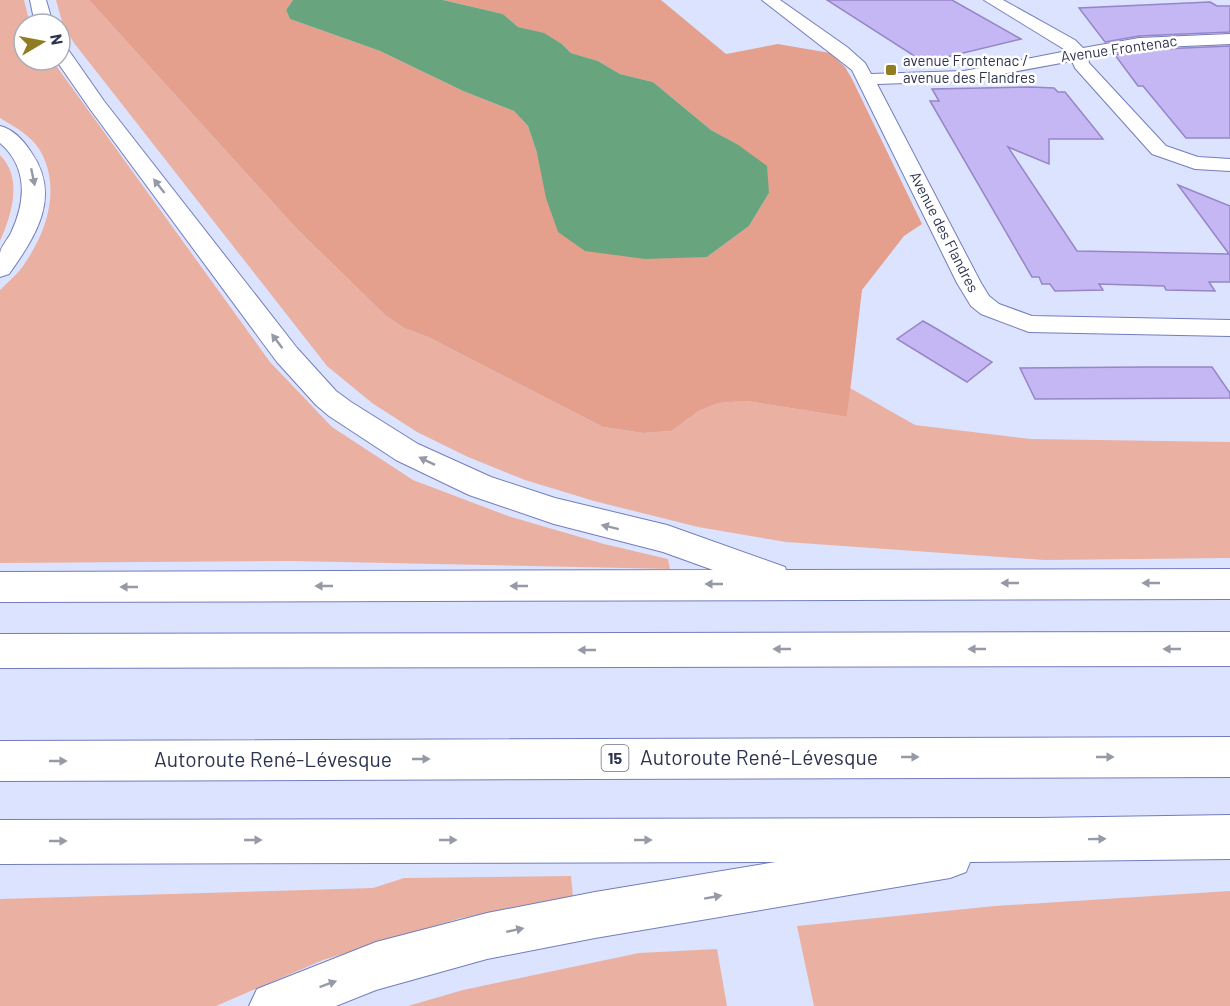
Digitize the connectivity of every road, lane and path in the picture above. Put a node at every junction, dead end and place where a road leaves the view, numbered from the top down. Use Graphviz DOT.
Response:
graph roads {
  1 [pos="770,0"];
  2 [pos="992,0"];
  3 [pos="1230,39"];
  4 [pos="1078,53"];
  5 [pos="72,69"];
  6 [pos="866,79"];
  7 [pos="0,132"];
  8 [pos="1230,165"];
  9 [pos="0,269"];
  10 [pos="1230,328"];
  11 [pos="794,584"];
  12 [pos="1230,584"];
  13 [pos="0,587"];
  14 [pos="1230,649"];
  15 [pos="0,651"];
  16 [pos="1230,757"];
  17 [pos="0,761"];
  18 [pos="1230,837"];
  19 [pos="1038,840"];
  20 [pos="0,842"];
  21 [pos="274,1006"];
  1 -- 6 [label="street, Avenue des Flandres"];
  2 -- 4 [label="street"];
  3 -- 4 [label="street, Avenue Frontenac"];
  4 -- 6 [label="street, Avenue Frontenac"];
  4 -- 8 [label="street"];
  11 -- 5 [label="highway, one-way"];
  6 -- 10 [label="street, Avenue des Flandres"];
  7 -- 9 [label="highway, one-way"];
  12 -- 11 [label="highway, one-way"];
  11 -- 13 [label="highway, one-way"];
  14 -- 15 [label="highway, one-way"];
  17 -- 16 [label="highway, Autoroute René-Lévesque / 15, one-way"];
  19 -- 18 [label="highway, one-way"];
  20 -- 19 [label="highway, one-way"];
  21 -- 19 [label="highway, one-way"];
}
